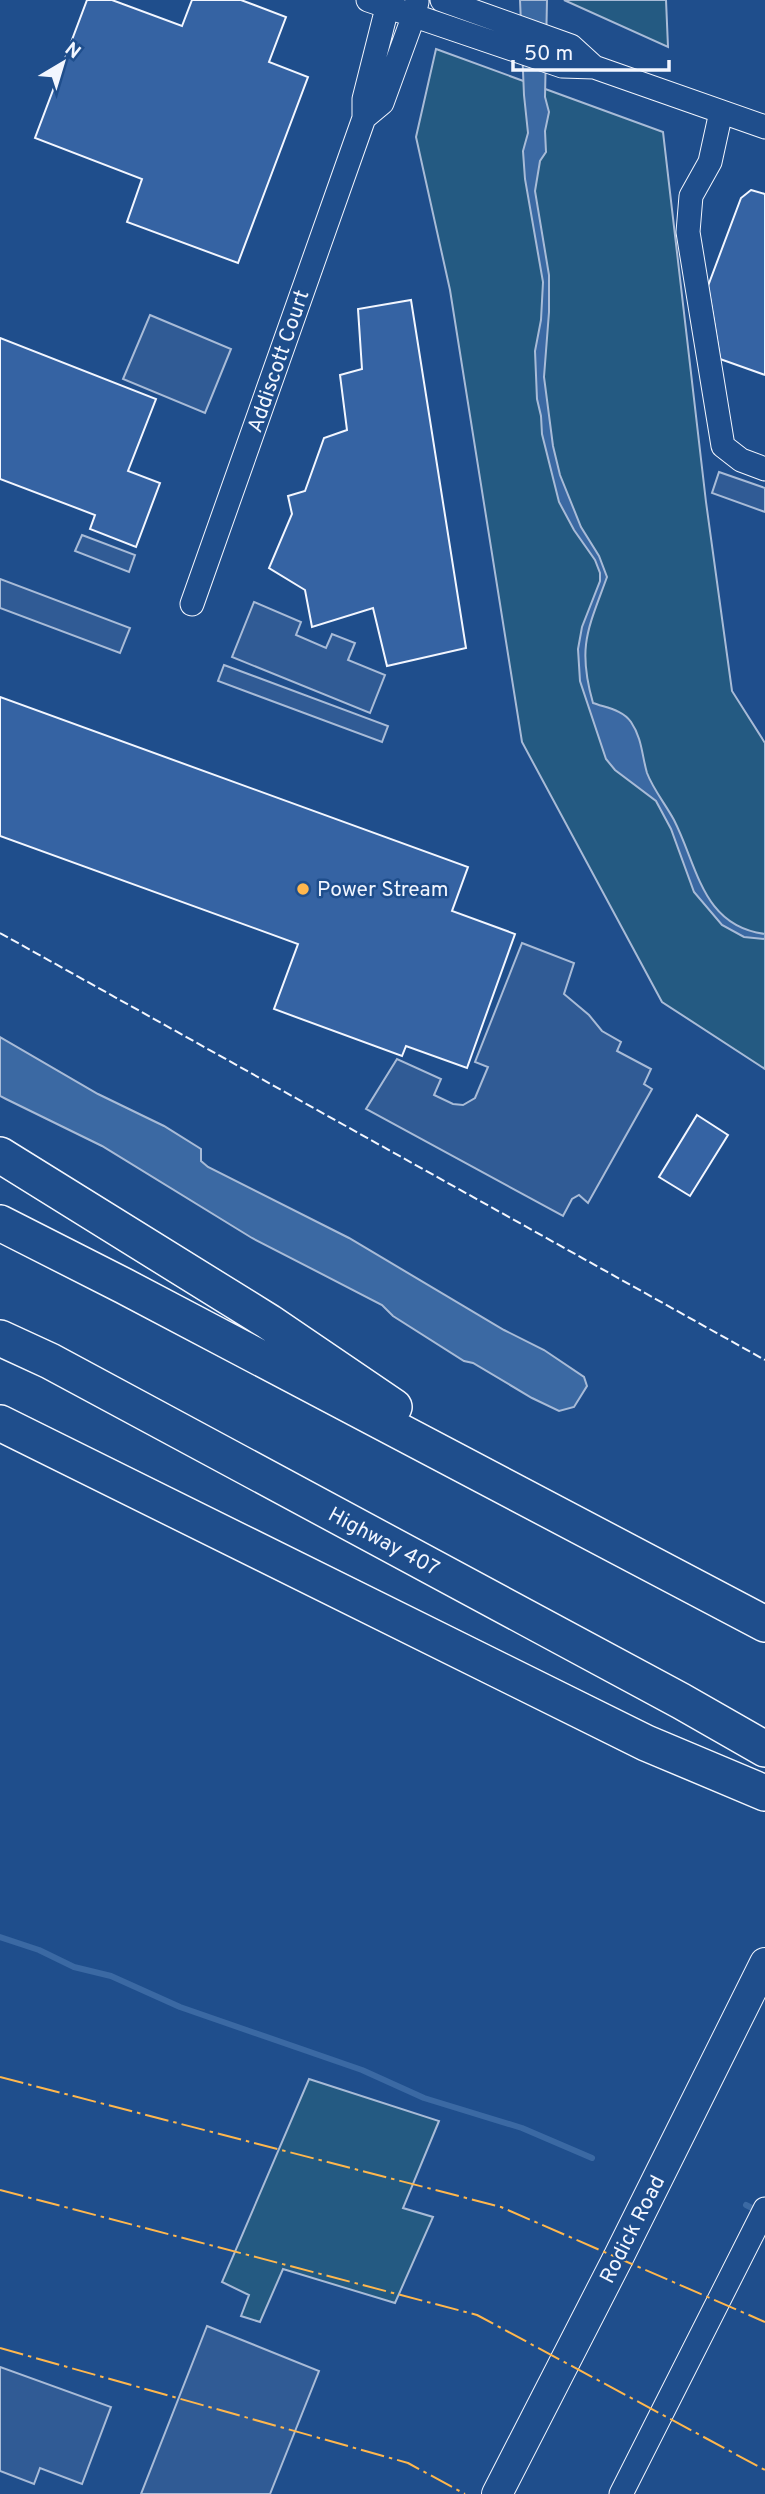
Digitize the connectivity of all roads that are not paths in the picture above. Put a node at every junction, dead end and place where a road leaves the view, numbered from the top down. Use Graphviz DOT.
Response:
graph roads {
  1 [pos="442,0"];
  2 [pos="382,2"];
  3 [pos="416,8"];
  4 [pos="594,67"];
  5 [pos="721,112"];
  6 [pos="364,118"];
  7 [pos="765,127"];
  8 [pos="765,469"];
  9 [pos="192,604"];
  10 [pos="0,1155"];
  11 [pos="0,1223"];
  12 [pos="0,1338"];
  13 [pos="0,1423"];
  14 [pos="539,1505"];
  15 [pos="765,1624"];
  16 [pos="765,1749"];
  17 [pos="765,1793"];
  18 [pos="765,1963"];
  19 [pos="765,2208"];
  20 [pos="497,2494"];
  21 [pos="621,2494"];
  1 -- 4 [label="street"];
  2 -- 3 [label="street"];
  2 -- 6 [label="street, Addiscott Court"];
  3 -- 4 [label="street"];
  3 -- 6 [label="street, Addiscott Court"];
  4 -- 5 [label="street"];
  5 -- 7 [label="street"];
  5 -- 8 [label="street"];
  6 -- 9 [label="street, Addiscott Court"];
  10 -- 14 [label="highway"];
  11 -- 14 [label="highway"];
  12 -- 16 [label="highway, Highway 407"];
  13 -- 17 [label="highway"];
  14 -- 15 [label="highway"];
  18 -- 20 [label="main road, Rodick Road"];
  19 -- 21 [label="street"];
}
